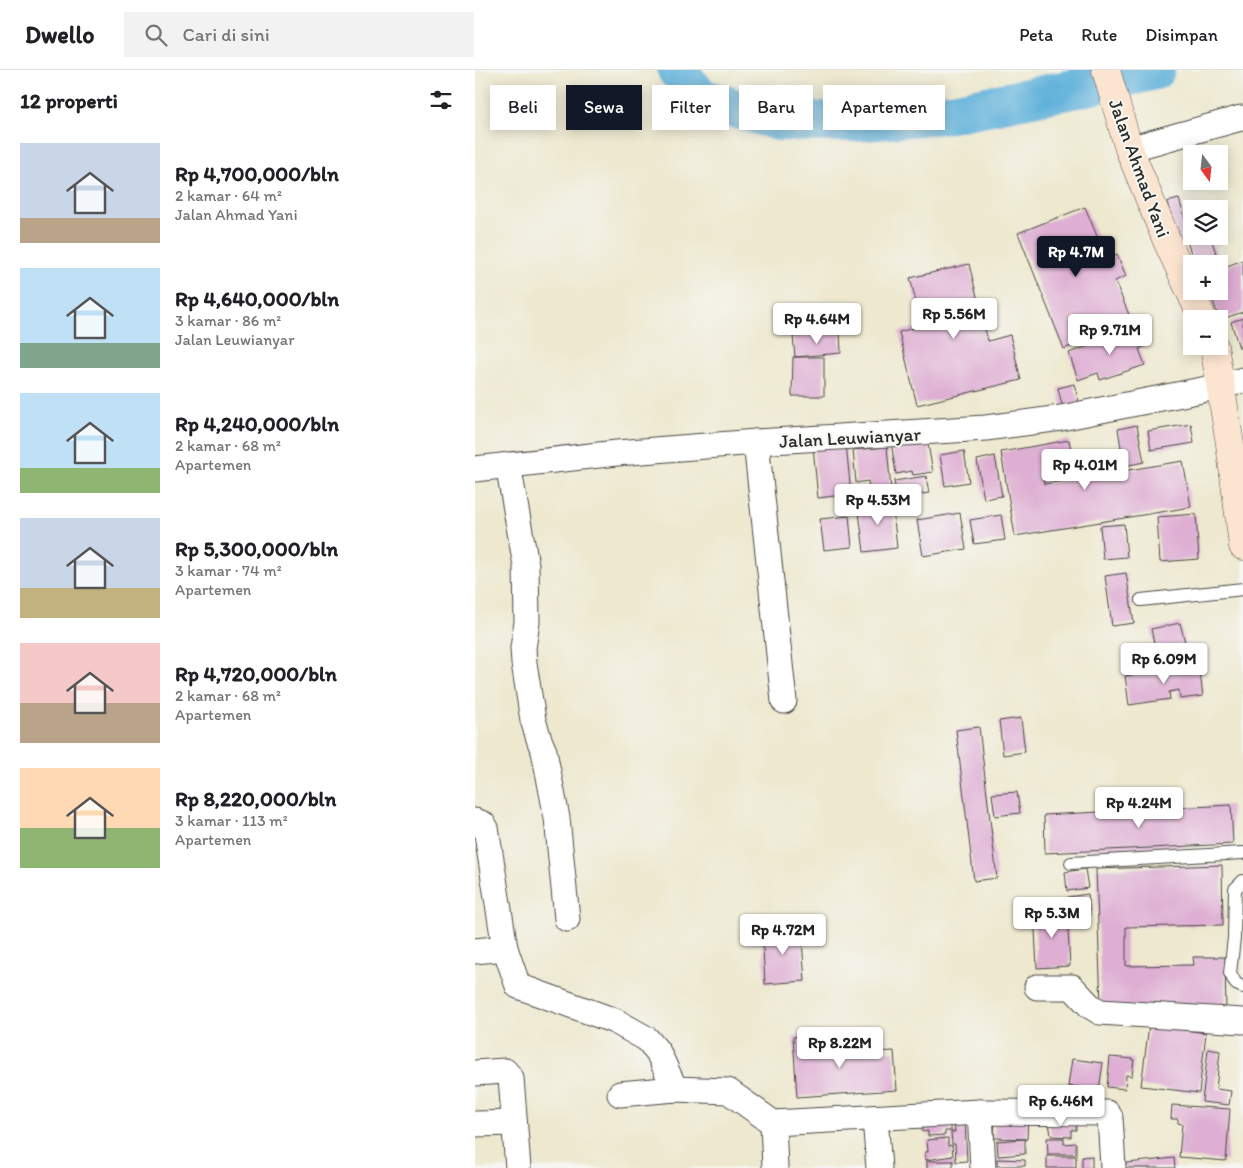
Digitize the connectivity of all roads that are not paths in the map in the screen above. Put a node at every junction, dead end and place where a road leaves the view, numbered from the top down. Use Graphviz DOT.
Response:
graph roads {
  1 [pos="1106,70"];
  2 [pos="1241,118"];
  3 [pos="1129,149"];
  4 [pos="1199,310"];
  5 [pos="1218,355"];
  6 [pos="1232,383"];
  7 [pos="756,442"];
  8 [pos="508,465"];
  9 [pos="475,469"];
  10 [pos="1243,546"];
  11 [pos="1243,589"];
  12 [pos="1141,600"];
  13 [pos="784,700"];
  14 [pos="475,821"];
  15 [pos="1243,853"];
  16 [pos="1071,864"];
  17 [pos="1243,881"];
  18 [pos="567,919"];
  19 [pos="505,948"];
  20 [pos="475,951"];
  21 [pos="1243,986"];
  22 [pos="1037,987"];
  23 [pos="1243,1021"];
  24 [pos="475,1073"];
  25 [pos="675,1089"];
  26 [pos="620,1094"];
  27 [pos="980,1112"];
  28 [pos="875,1118"];
  29 [pos="514,1123"];
  30 [pos="773,1123"];
  31 [pos="475,1124"];
  32 [pos="518,1168"];
  33 [pos="775,1168"];
  34 [pos="879,1168"];
  35 [pos="983,1168"];
  36 [pos="1113,1168"];
  1 -- 3 [label="street, Jalan Ahmad Yani"];
  2 -- 3 [label="street"];
  3 -- 4 [label="street, Jalan Ahmad Yani"];
  5 -- 6 [label="street"];
  6 -- 7 [label="street, Jalan Leuwianyar"];
  6 -- 10 [label="street"];
  7 -- 8 [label="street, Jalan Leuwianyar"];
  7 -- 13 [label="street"];
  8 -- 9 [label="street, Jalan Leuwianyar"];
  8 -- 18 [label="street"];
  11 -- 12 [label="lane"];
  14 -- 19 [label="street"];
  15 -- 16 [label="lane"];
  17 -- 21 [label="lane"];
  19 -- 20 [label="street"];
  19 -- 25 [label="street"];
  22 -- 23 [label="street"];
  24 -- 29 [label="street"];
  25 -- 26 [label="street"];
  25 -- 30 [label="street"];
  27 -- 28 [label="street"];
  27 -- 35 [label="street"];
  27 -- 36 [label="street"];
  28 -- 30 [label="street"];
  28 -- 34 [label="street"];
  29 -- 31 [label="street"];
  29 -- 32 [label="street"];
  30 -- 33 [label="street"];
}
